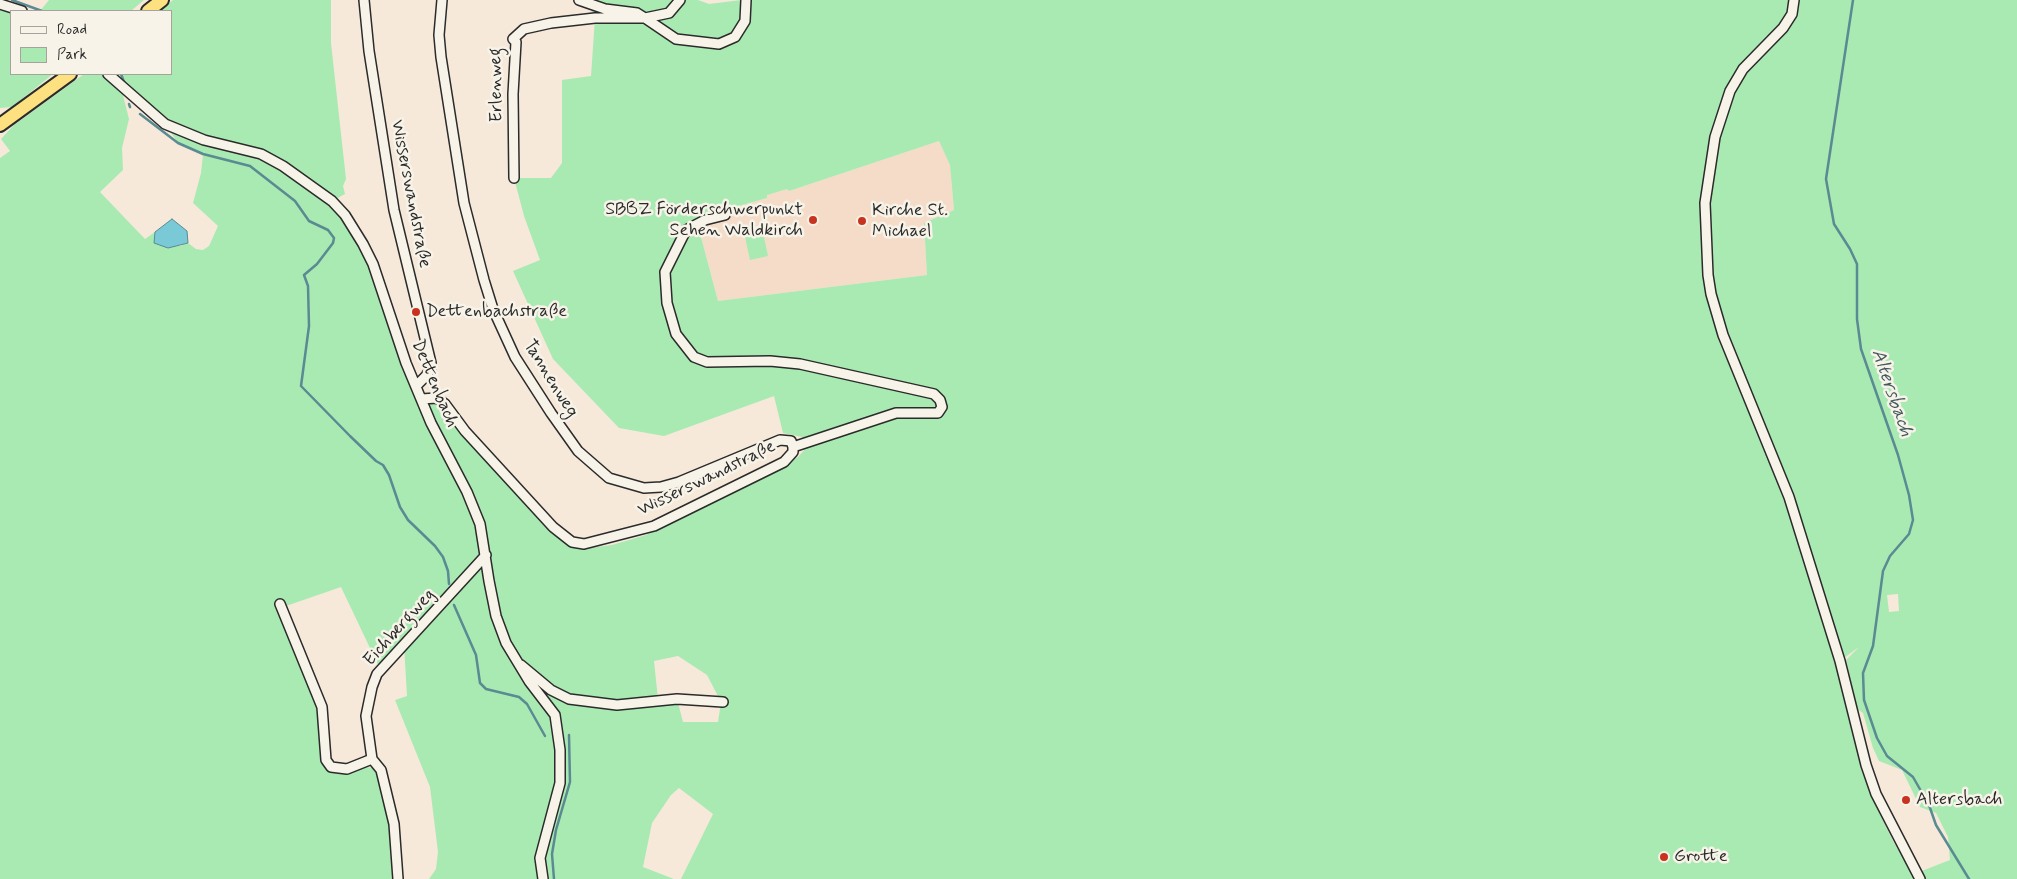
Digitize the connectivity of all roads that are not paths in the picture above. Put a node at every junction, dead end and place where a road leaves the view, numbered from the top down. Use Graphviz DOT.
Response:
graph roads {
  1 [pos="162,0"];
  2 [pos="364,0"];
  3 [pos="442,0"];
  4 [pos="578,0"];
  5 [pos="680,0"];
  6 [pos="746,0"];
  7 [pos="1794,0"];
  8 [pos="0,4"];
  9 [pos="19,10"];
  10 [pos="149,10"];
  11 [pos="645,18"];
  12 [pos="68,75"];
  13 [pos="109,75"];
  14 [pos="0,125"];
  15 [pos="514,178"];
  16 [pos="726,215"];
  17 [pos="416,386"];
  18 [pos="421,399"];
  19 [pos="793,447"];
  20 [pos="486,555"];
  21 [pos="280,604"];
  22 [pos="515,660"];
  23 [pos="722,702"];
  24 [pos="372,759"];
  25 [pos="398,879"];
  26 [pos="543,879"];
  27 [pos="1920,879"];
  1 -- 10 [label="highway"];
  2 -- 17 [label="street, Wisserswandstraße"];
  3 -- 19 [label="street, Tannenweg"];
  4 -- 11 [label="street"];
  5 -- 11 [label="street"];
  6 -- 11 [label="street"];
  7 -- 27 [label="street"];
  8 -- 9 [label="street"];
  11 -- 15 [label="street, Erlenweg"];
  12 -- 14 [label="highway"];
  13 -- 17 [label="street, Dettenbach"];
  16 -- 19 [label="street, Wisserswandstraße"];
  17 -- 18 [label="street, Dettenbach"];
  18 -- 19 [label="street, Wisserswandstraße"];
  18 -- 20 [label="street, Dettenbach"];
  20 -- 22 [label="street, Dettenbach"];
  20 -- 24 [label="street, Eichbergweg"];
  21 -- 24 [label="street"];
  22 -- 23 [label="street, Dettenbach"];
  22 -- 26 [label="street, Dettenbach"];
  24 -- 25 [label="street, Eichbergweg"];
}
